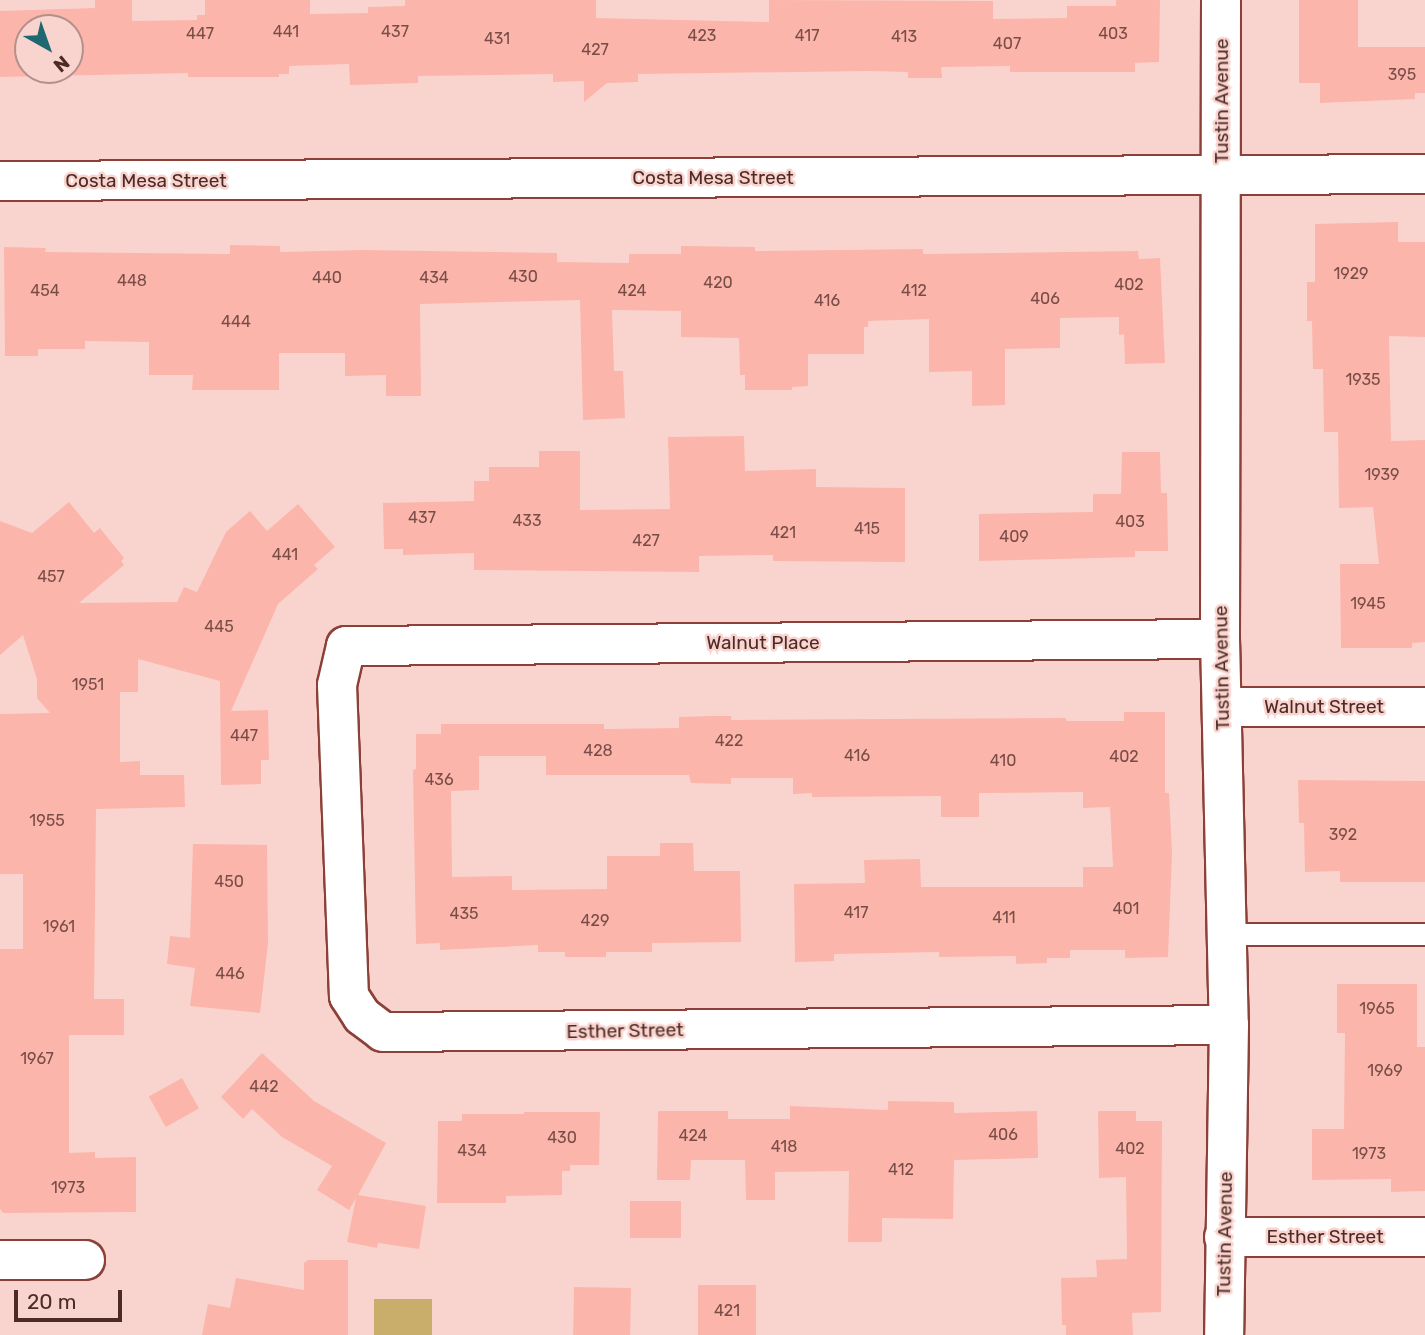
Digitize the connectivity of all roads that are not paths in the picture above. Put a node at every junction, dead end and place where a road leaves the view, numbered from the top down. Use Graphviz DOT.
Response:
graph roads {
  1 [pos="1221,0"];
  2 [pos="1425,174"];
  3 [pos="1222,175"];
  4 [pos="0,181"];
  5 [pos="1220,639"];
  6 [pos="337,685"];
  7 [pos="1223,707"];
  8 [pos="1425,707"];
  9 [pos="1228,934"];
  10 [pos="1425,934"];
  11 [pos="1229,1025"];
  12 [pos="1224,1237"];
  13 [pos="1425,1237"];
  14 [pos="0,1259"];
  15 [pos="85,1260"];
  16 [pos="1224,1335"];
  1 -- 3 [label="street, Tustin Avenue"];
  2 -- 3 [label="street, Costa Mesa Street"];
  3 -- 4 [label="street, Costa Mesa Street"];
  3 -- 5 [label="street, Tustin Avenue"];
  5 -- 6 [label="street, Walnut Place"];
  5 -- 7 [label="street, Tustin Avenue"];
  6 -- 11 [label="street, Esther Street"];
  7 -- 8 [label="street, Walnut Street"];
  7 -- 9 [label="street, Tustin Avenue"];
  9 -- 10 [label="lane"];
  9 -- 11 [label="street, Tustin Avenue"];
  11 -- 12 [label="street, Tustin Avenue"];
  12 -- 13 [label="street, Esther Street"];
  12 -- 16 [label="street, Tustin Avenue"];
  14 -- 15 [label="street"];
}
